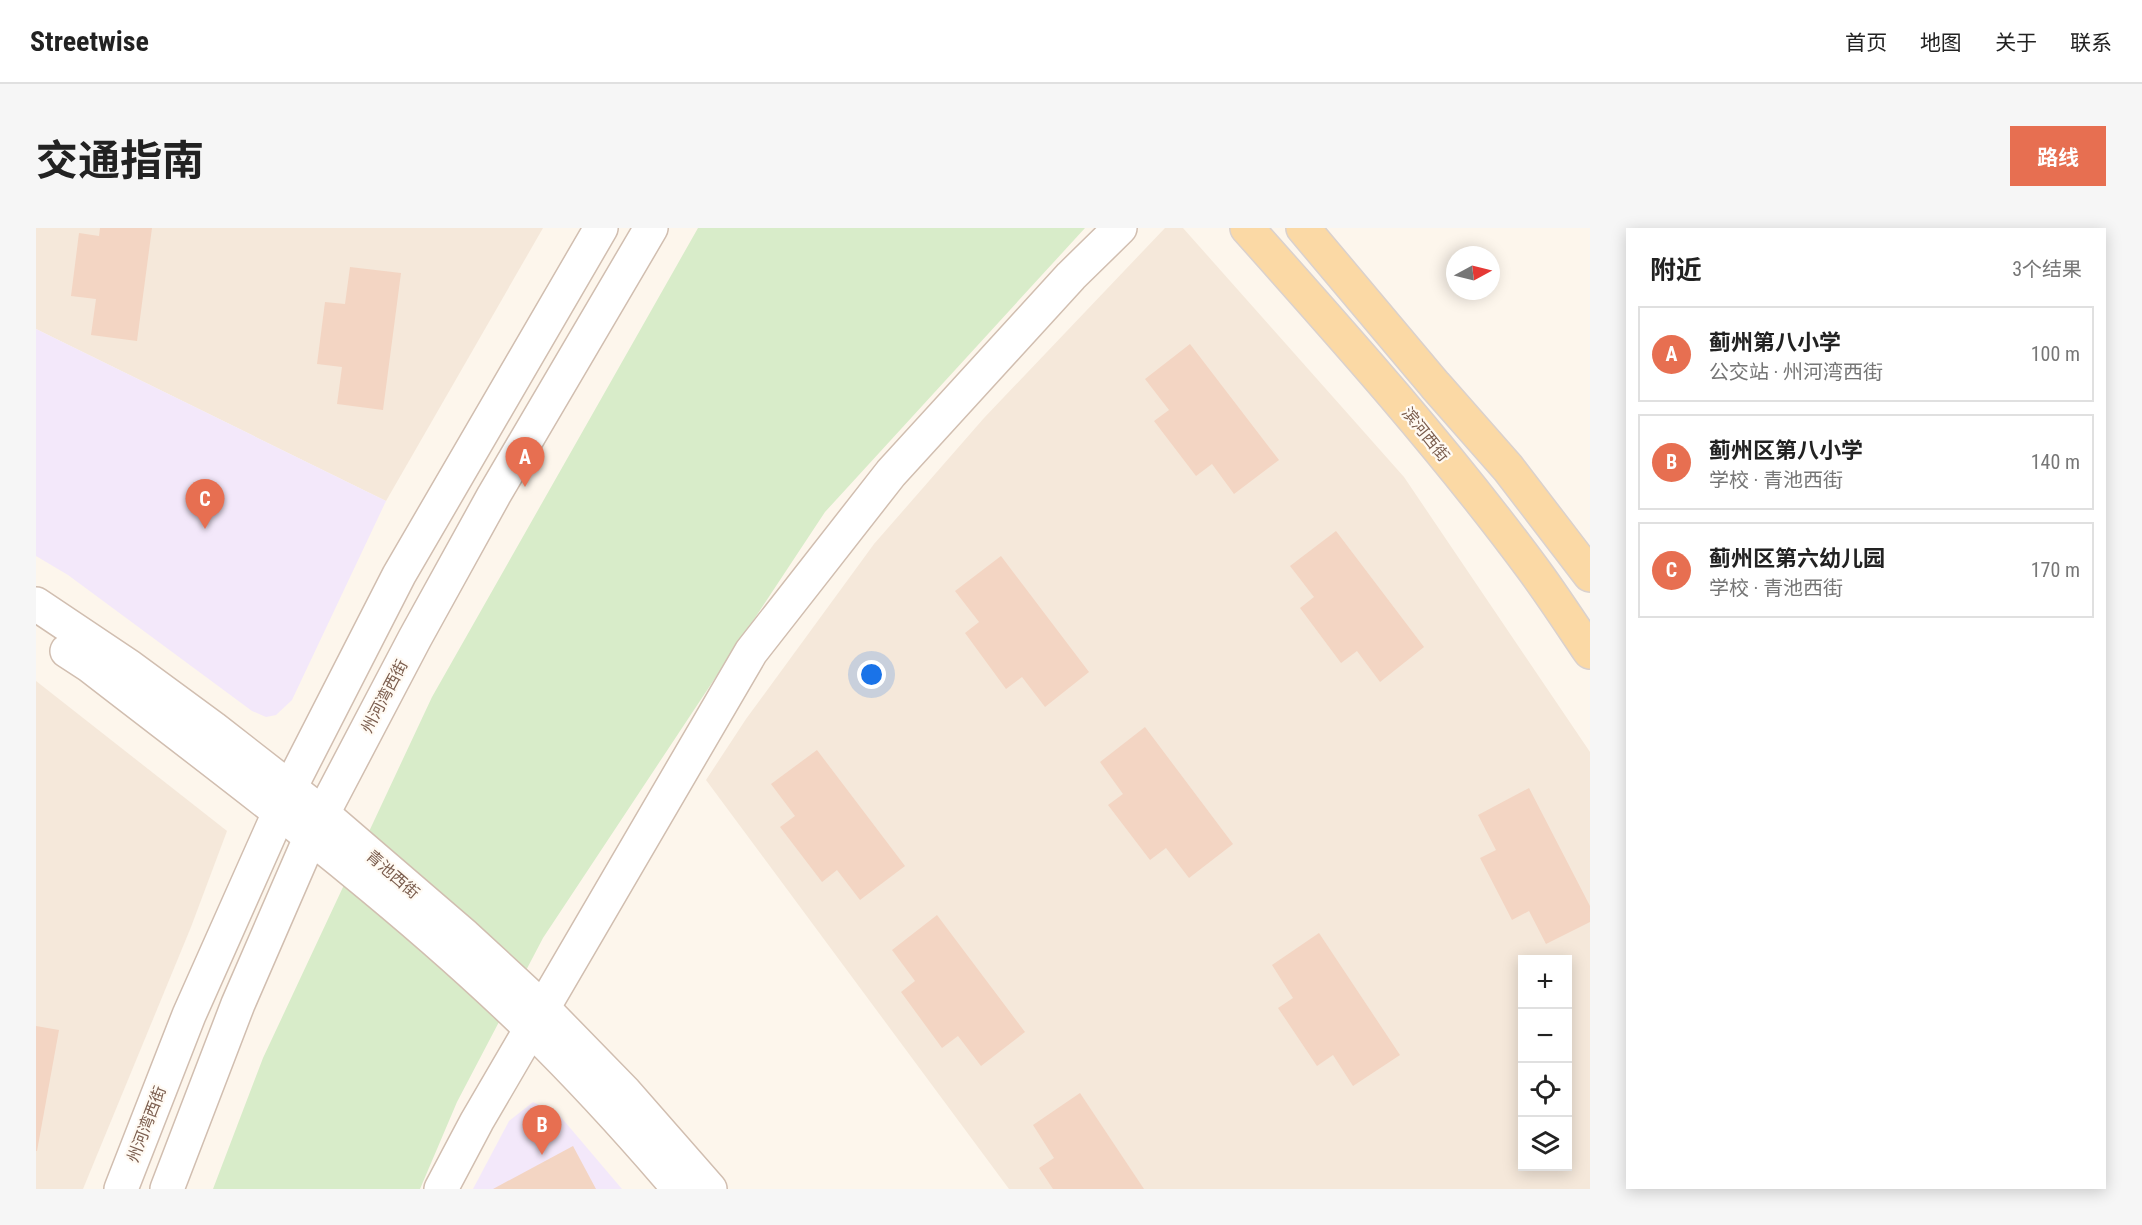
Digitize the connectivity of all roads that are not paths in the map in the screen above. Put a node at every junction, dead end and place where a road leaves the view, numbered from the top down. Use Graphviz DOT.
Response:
graph roads {
  1 [pos="601,228"];
  2 [pos="651,228"];
  3 [pos="1120,228"];
  4 [pos="1247,228"];
  5 [pos="1303,228"];
  6 [pos="1590,575"];
  7 [pos="36,604"];
  8 [pos="36,632"];
  9 [pos="1590,652"];
  10 [pos="284,799"];
  11 [pos="316,825"];
  12 [pos="538,1019"];
  13 [pos="121,1189"];
  14 [pos="167,1189"];
  15 [pos="441,1189"];
  16 [pos="679,1189"];
  17 [pos="710,1189"];
  1 -- 10 [label="street, 州河湾西街"];
  2 -- 11 [label="street, 州河湾西街"];
  3 -- 12 [label="street"];
  4 -- 9 [label="main road, 滨河西街"];
  5 -- 6 [label="main road"];
  7 -- 10 [label="street, 青池西街"];
  8 -- 10 [label="street, 青池西街"];
  10 -- 11 [label="street, 青池西街"];
  10 -- 13 [label="street, 州河湾西街"];
  11 -- 12 [label="street, 青池西街"];
  11 -- 14 [label="street, 州河湾西街"];
  12 -- 15 [label="street"];
  12 -- 16 [label="street, 青池西街"];
  12 -- 17 [label="street, 青池西街"];
}
